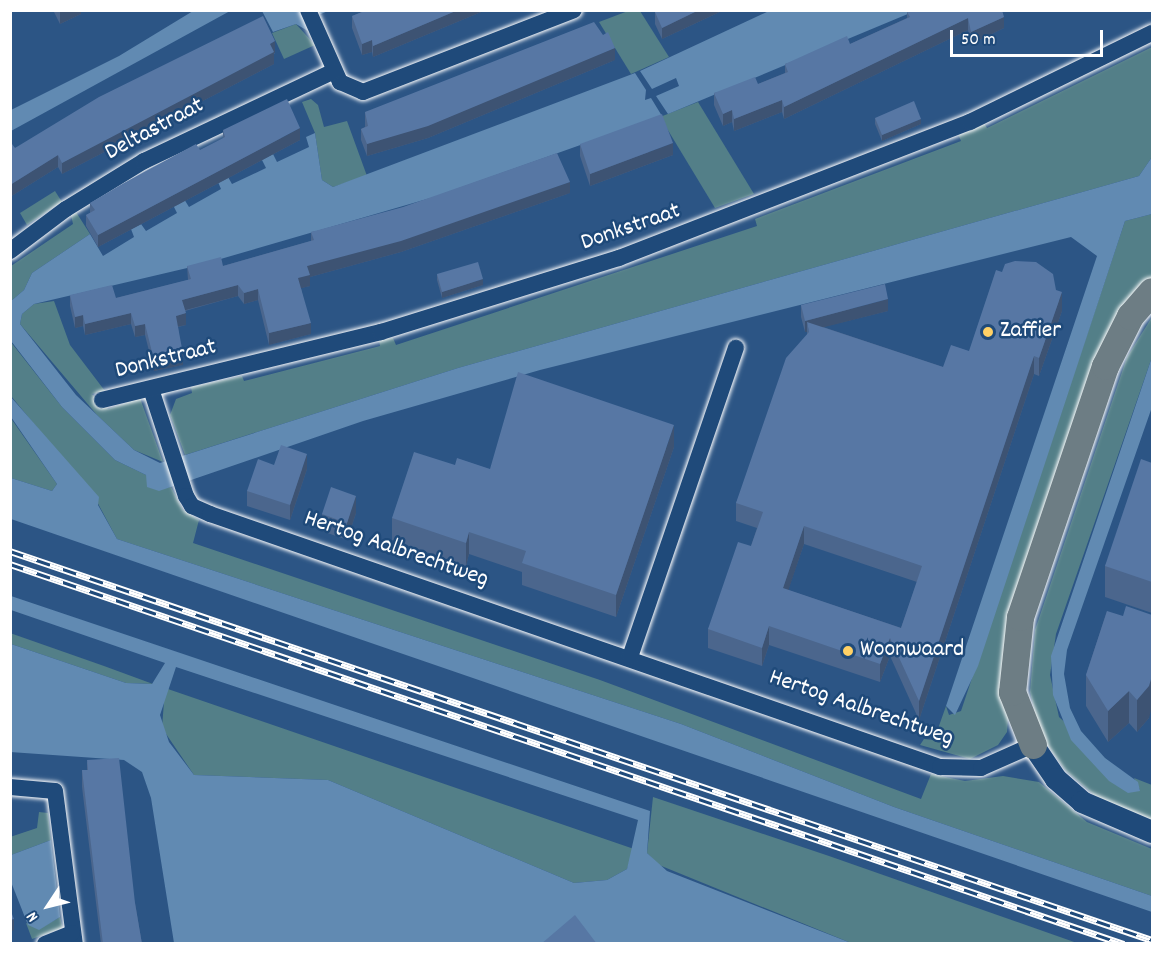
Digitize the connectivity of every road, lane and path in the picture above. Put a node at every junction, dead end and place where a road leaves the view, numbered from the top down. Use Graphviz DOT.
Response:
graph roads {
  1 [pos="308,10"];
  2 [pos="574,10"];
  3 [pos="1152,33"];
  4 [pos="334,71"];
  5 [pos="10,251"];
  6 [pos="1152,291"];
  7 [pos="1152,305"];
  8 [pos="736,348"];
  9 [pos="151,389"];
  10 [pos="102,400"];
  11 [pos="630,657"];
  12 [pos="1034,745"];
  13 [pos="10,787"];
  14 [pos="1152,832"];
  15 [pos="74,938"];
  16 [pos="45,944"];
  1 -- 4 [label="street"];
  2 -- 4 [label="street"];
  3 -- 9 [label="street, Donkstraat"];
  4 -- 5 [label="street, Deltastraat"];
  6 -- 12 [label="highway"];
  7 -- 12 [label="highway"];
  8 -- 11 [label="street"];
  9 -- 10 [label="street, Donkstraat"];
  9 -- 11 [label="street, Hertog Aalbrechtweg"];
  11 -- 12 [label="street, Hertog Aalbrechtweg"];
  12 -- 14 [label="main road"];
  13 -- 15 [label="street"];
  15 -- 16 [label="street"];
}
